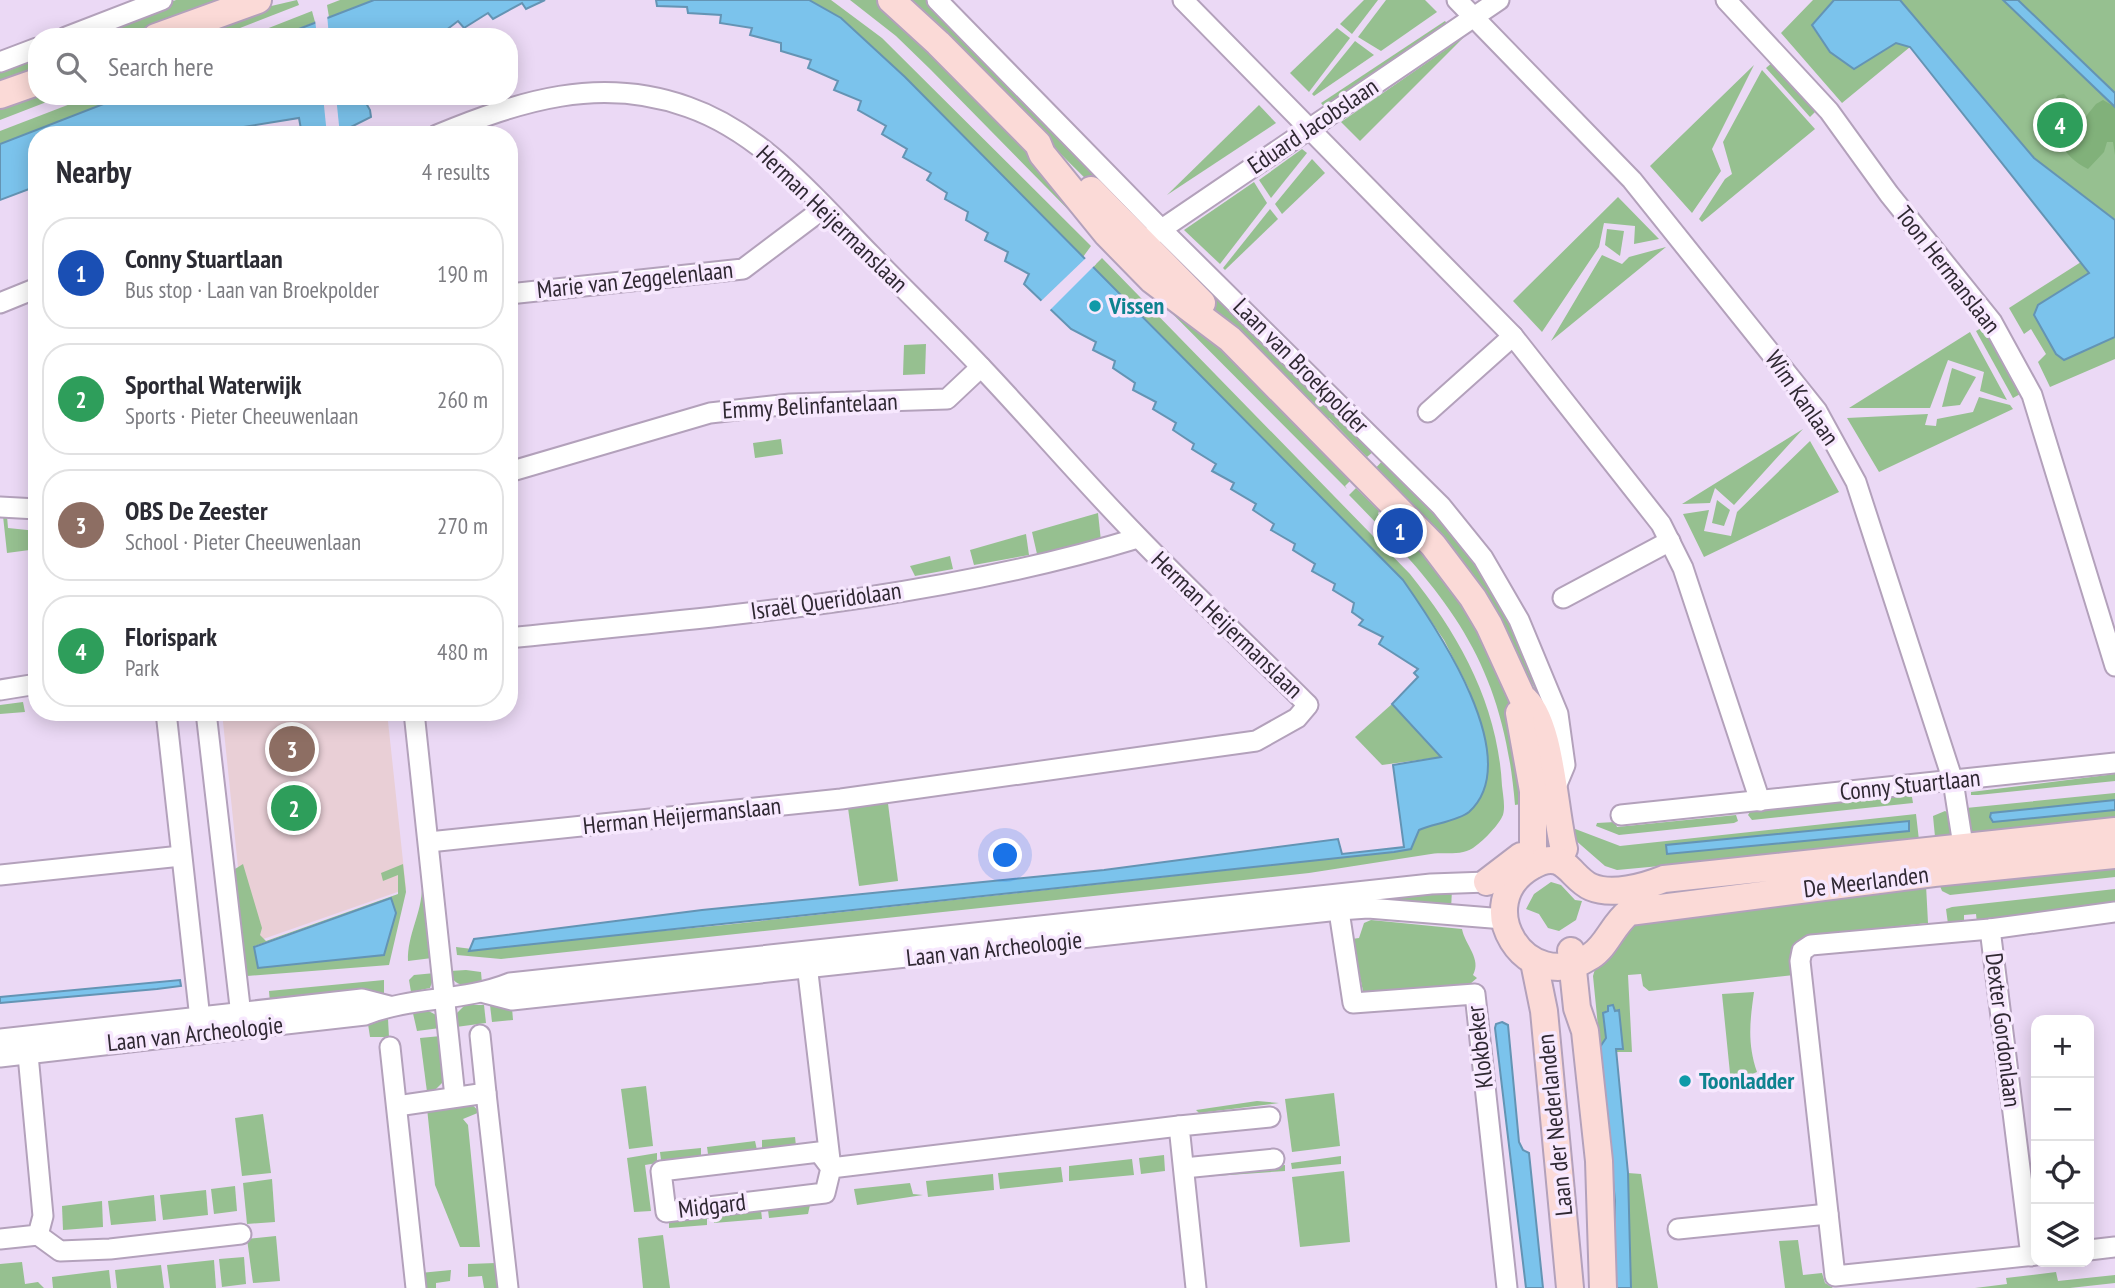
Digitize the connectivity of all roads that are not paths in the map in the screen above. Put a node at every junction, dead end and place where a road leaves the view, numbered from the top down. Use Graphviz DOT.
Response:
graph roads {
  1 [pos="162,0"];
  2 [pos="258,0"];
  3 [pos="891,0"];
  4 [pos="937,0"];
  5 [pos="1183,0"];
  6 [pos="1457,0"];
  7 [pos="1499,0"];
  8 [pos="1726,0"];
  9 [pos="1473,18"];
  10 [pos="89,28"];
  11 [pos="181,28"];
  12 [pos="28,51"];
  13 [pos="0,62"];
  14 [pos="28,85"];
  15 [pos="0,95"];
  16 [pos="518,104"];
  17 [pos="516,105"];
  18 [pos="461,126"];
  19 [pos="1312,127"];
  20 [pos="824,208"];
  21 [pos="1145,243"];
  22 [pos="28,292"];
  23 [pos="518,293"];
  24 [pos="0,303"];
  25 [pos="1513,336"];
  26 [pos="981,367"];
  27 [pos="1428,412"];
  28 [pos="518,469"];
  29 [pos="0,507"];
  30 [pos="28,509"];
  31 [pos="1138,538"];
  32 [pos="1670,541"];
  33 [pos="1563,598"];
  34 [pos="518,637"];
  35 [pos="2115,666"];
  36 [pos="28,685"];
  37 [pos="0,690"];
  38 [pos="1522,698"];
  39 [pos="167,721"];
  40 [pos="207,721"];
  41 [pos="415,721"];
  42 [pos="2115,763"];
  43 [pos="1953,781"];
  44 [pos="1555,789"];
  45 [pos="1760,801"];
  46 [pos="1621,816"];
  47 [pos="2115,831"];
  48 [pos="429,842"];
  49 [pos="1564,849"];
  50 [pos="2115,855"];
  51 [pos="181,856"];
  52 [pos="1533,857"];
  53 [pos="1965,859"];
  54 [pos="0,875"];
  55 [pos="1487,882"];
  56 [pos="1602,884"];
  57 [pos="1337,902"];
  58 [pos="2115,912"];
  59 [pos="1504,919"];
  60 [pos="1990,929"];
  61 [pos="1577,958"];
  62 [pos="807,960"];
  63 [pos="1534,962"];
  64 [pos="444,998"];
  65 [pos="242,1021"];
  66 [pos="201,1025"];
  67 [pos="480,1035"];
  68 [pos="0,1039"];
  69 [pos="27,1045"];
  70 [pos="390,1047"];
  71 [pos="0,1057"];
  72 [pos="486,1093"];
  73 [pos="455,1097"];
  74 [pos="397,1105"];
  75 [pos="1270,1116"];
  76 [pos="1179,1126"];
  77 [pos="1274,1159"];
  78 [pos="831,1168"];
  79 [pos="1184,1168"];
  80 [pos="1828,1214"];
  81 [pos="1678,1229"];
  82 [pos="241,1234"];
  83 [pos="2031,1234"];
  84 [pos="38,1235"];
  85 [pos="0,1239"];
  86 [pos="2115,1247"];
  87 [pos="2094,1249"];
  88 [pos="2031,1256"];
  89 [pos="416,1288"];
  90 [pos="508,1288"];
  91 [pos="1196,1288"];
  92 [pos="1507,1288"];
  93 [pos="1570,1288"];
  94 [pos="1602,1288"];
  1 -- 10 [label="street"];
  2 -- 11 [label="main road"];
  3 -- 21 [label="main road, Laan van Broekpolder"];
  4 -- 21 [label="street, Laan van Broekpolder"];
  5 -- 19 [label="street"];
  6 -- 9 [label="street, Wim Kanlaan"];
  7 -- 9 [label="street, Eduard Jacobslaan"];
  8 -- 35 [label="street, Toon Hermanslaan"];
  9 -- 19 [label="street, Eduard Jacobslaan"];
  9 -- 43 [label="street, Wim Kanlaan"];
  12 -- 13 [label="street"];
  14 -- 15 [label="main road"];
  16 -- 20 [label="street, Herman Heijermanslaan"];
  17 -- 18 [label="street, Herman Heijermanslaan"];
  19 -- 21 [label="street, Eduard Jacobslaan"];
  19 -- 25 [label="street"];
  20 -- 23 [label="street, Marie van Zeggelenlaan"];
  20 -- 26 [label="street, Herman Heijermanslaan"];
  21 -- 38 [label="main road, Laan van Broekpolder"];
  21 -- 44 [label="street, Laan van Broekpolder"];
  22 -- 24 [label="street"];
  25 -- 27 [label="street"];
  25 -- 32 [label="street"];
  26 -- 28 [label="street, Emmy Belinfantelaan"];
  26 -- 31 [label="street, Herman Heijermanslaan"];
  29 -- 30 [label="street"];
  31 -- 34 [label="street, Israël Queridolaan"];
  31 -- 48 [label="street, Herman Heijermanslaan"];
  32 -- 33 [label="street"];
  32 -- 45 [label="street"];
  36 -- 37 [label="street"];
  38 -- 44 [label="main road, Laan van Broekpolder"];
  38 -- 52 [label="main road, Laan van Broekpolder"];
  39 -- 51 [label="street"];
  40 -- 65 [label="street"];
  41 -- 48 [label="street"];
  42 -- 43 [label="street, Conny Stuartlaan"];
  43 -- 45 [label="street, Conny Stuartlaan"];
  43 -- 53 [label="street, Wim Kanlaan"];
  44 -- 49 [label="main road, Laan van Broekpolder"];
  45 -- 46 [label="street, Conny Stuartlaan"];
  47 -- 53 [label="main road, De Meerlanden"];
  48 -- 64 [label="street"];
  49 -- 52 [label="main road"];
  49 -- 56 [label="main road"];
  50 -- 53 [label="main road, De Meerlanden"];
  51 -- 54 [label="street"];
  51 -- 66 [label="street"];
  52 -- 55 [label="main road"];
  52 -- 56 [label="main road"];
  52 -- 59 [label="main road"];
  53 -- 56 [label="main road, De Meerlanden"];
  53 -- 61 [label="main road, De Meerlanden"];
  55 -- 57 [label="street, Laan van Archeologie"];
  56 -- 61 [label="main road"];
  57 -- 59 [label="street, Laan van Archeologie"];
  57 -- 62 [label="street, Laan van Archeologie"];
  57 -- 92 [label="street, Klokbeker"];
  58 -- 60 [label="street"];
  59 -- 61 [label="main road"];
  59 -- 63 [label="main road"];
  60 -- 80 [label="street"];
  60 -- 83 [label="street, Dexter Gordonlaan"];
  61 -- 63 [label="main road"];
  61 -- 94 [label="main road, Laan der Nederlanden"];
  62 -- 64 [label="street, Laan van Archeologie"];
  62 -- 78 [label="street"];
  63 -- 93 [label="main road, Laan der Nederlanden"];
  64 -- 65 [label="street, Laan van Archeologie"];
  64 -- 73 [label="street"];
  65 -- 66 [label="street, Laan van Archeologie"];
  66 -- 69 [label="street, Laan van Archeologie"];
  67 -- 72 [label="street"];
  68 -- 69 [label="street, Laan van Archeologie"];
  69 -- 71 [label="street, Laan van Archeologie"];
  69 -- 84 [label="street"];
  70 -- 74 [label="street"];
  72 -- 73 [label="street"];
  72 -- 90 [label="street"];
  73 -- 74 [label="street"];
  74 -- 89 [label="street"];
  75 -- 76 [label="street"];
  76 -- 78 [label="street"];
  76 -- 79 [label="street"];
  77 -- 79 [label="street"];
  78 -- 78 [label="street, Midgard"];
  79 -- 91 [label="street"];
  80 -- 81 [label="street"];
  80 -- 88 [label="street"];
  82 -- 84 [label="street"];
  84 -- 85 [label="street"];
  86 -- 87 [label="street"];
}
